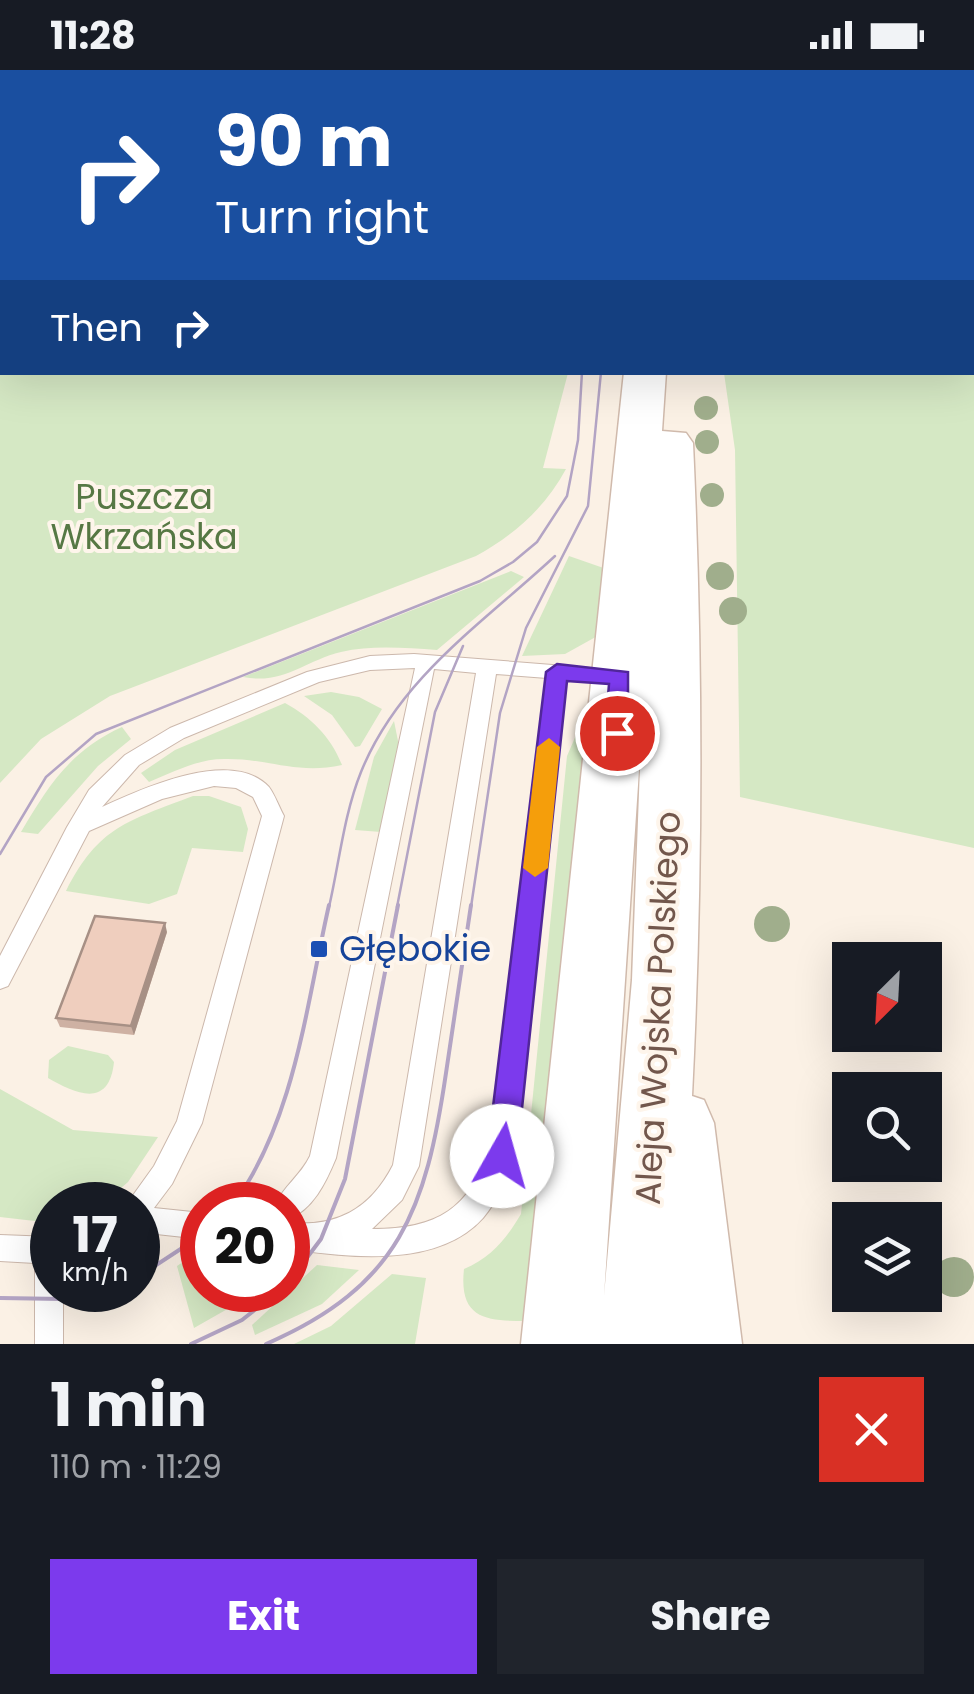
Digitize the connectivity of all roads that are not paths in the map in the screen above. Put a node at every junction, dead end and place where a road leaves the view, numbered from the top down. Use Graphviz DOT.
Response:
graph roads {
  1 [pos="646,375"];
  2 [pos="658,375"];
  3 [pos="426,662"];
  4 [pos="487,667"];
  5 [pos="557,672"];
  6 [pos="620,678"];
  7 [pos="78,827"];
  8 [pos="0,979"];
  9 [pos="664,980"];
  10 [pos="158,1182"];
  11 [pos="310,1184"];
  12 [pos="310,1235"];
  13 [pos="310,1238"];
  14 [pos="0,1248"];
  15 [pos="30,1250"];
  16 [pos="50,1312"];
  17 [pos="49,1344"];
  18 [pos="561,1344"];
  19 [pos="639,1344"];
  20 [pos="702,1344"];
  1 -- 6 [label="main road, Aleja Wojska Polskiego"];
  2 -- 9 [label="main road, Aleja Wojska Polskiego"];
  3 -- 4 [label="lane"];
  3 -- 7 [label="lane"];
  3 -- 11 [label="lane"];
  4 -- 5 [label="lane"];
  4 -- 12 [label="lane"];
  5 -- 6 [label="lane"];
  5 -- 13 [label="lane"];
  6 -- 18 [label="main road, Aleja Wojska Polskiego"];
  7 -- 8 [label="lane"];
  7 -- 10 [label="lane"];
  9 -- 19 [label="main road, Aleja Wojska Polskiego"];
  9 -- 20 [label="main road"];
  14 -- 15 [label="lane"];
  16 -- 17 [label="lane"];
}
